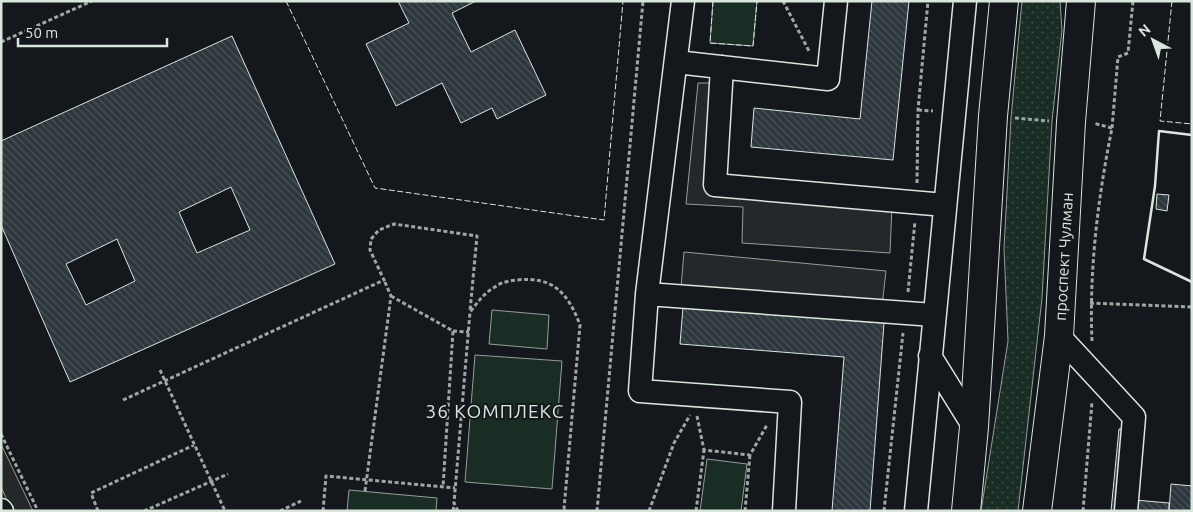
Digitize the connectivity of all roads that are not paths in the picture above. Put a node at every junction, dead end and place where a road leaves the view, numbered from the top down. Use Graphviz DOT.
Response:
graph roads {
  1 [pos="683,1"];
  2 [pos="836,1"];
  3 [pos="965,1"];
  4 [pos="1004,1"];
  5 [pos="1081,1"];
  6 [pos="676,62"];
  7 [pos="722,68"];
  8 [pos="944,205"];
  9 [pos="647,294"];
  10 [pos="934,315"];
  11 [pos="1058,336"];
  12 [pos="930,356"];
  13 [pos="974,427"];
  14 [pos="784,511"];
  15 [pos="916,511"];
  16 [pos="966,511"];
  17 [pos="1037,511"];
  18 [pos="1126,511"];
  1 -- 6 [label="street"];
  2 -- 7 [label="street"];
  3 -- 8 [label="street"];
  4 -- 13 [label="main road"];
  5 -- 11 [label="main road, проспект Чулман"];
  6 -- 7 [label="street"];
  6 -- 9 [label="street"];
  7 -- 8 [label="street"];
  8 -- 10 [label="street"];
  9 -- 10 [label="street"];
  9 -- 14 [label="street"];
  10 -- 12 [label="street"];
  11 -- 17 [label="main road, проспект Чулман"];
  11 -- 18 [label="street"];
  12 -- 13 [label="street"];
  12 -- 15 [label="street"];
  13 -- 16 [label="main road"];
}
